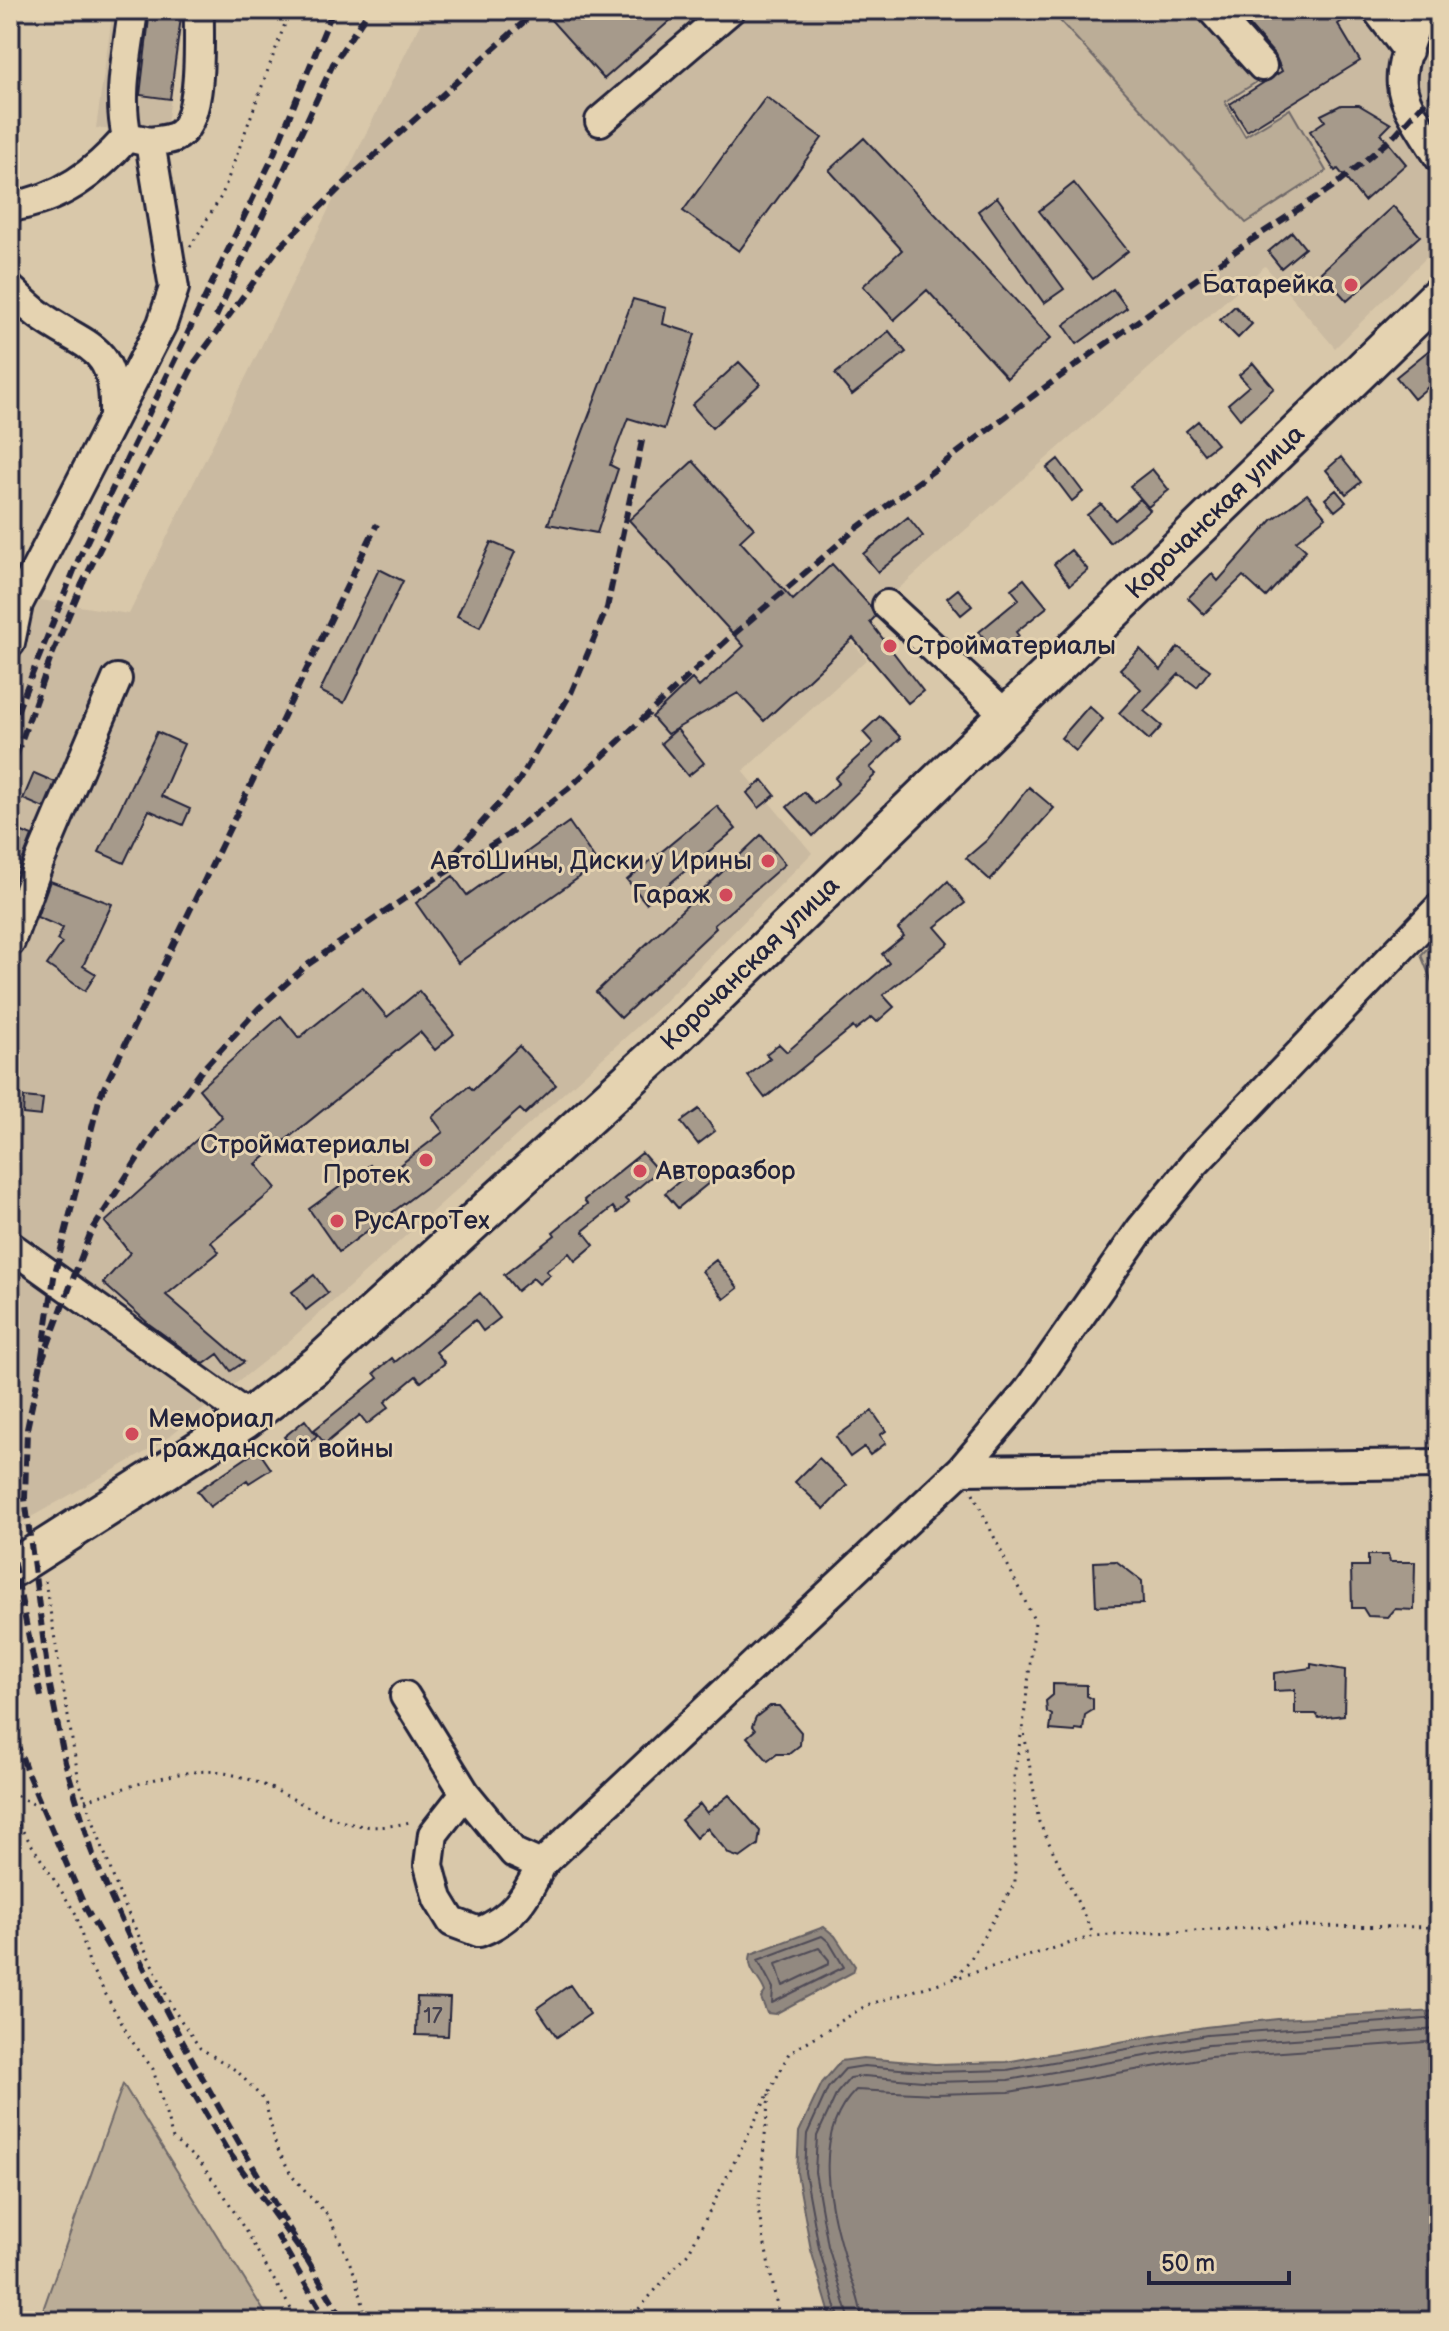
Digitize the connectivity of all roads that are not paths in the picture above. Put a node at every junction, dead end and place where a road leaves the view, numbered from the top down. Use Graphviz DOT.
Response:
graph roads {
  1 [pos="133,10"];
  2 [pos="199,10"];
  3 [pos="730,10"];
  4 [pos="1212,10"];
  5 [pos="1377,10"];
  6 [pos="1421,10"];
  7 [pos="1408,51"];
  8 [pos="1262,66"];
  9 [pos="600,121"];
  10 [pos="138,139"];
  11 [pos="1436,147"];
  12 [pos="10,207"];
  13 [pos="1439,278"];
  14 [pos="10,289"];
  15 [pos="1439,295"];
  16 [pos="114,418"];
  17 [pos="887,605"];
  18 [pos="10,643"];
  19 [pos="117,679"];
  20 [pos="1001,709"];
  21 [pos="1439,908"];
  22 [pos="10,942"];
  23 [pos="10,1246"];
  24 [pos="235,1407"];
  25 [pos="1439,1464"];
  26 [pos="961,1470"];
  27 [pos="10,1551"];
  28 [pos="10,1570"];
  29 [pos="405,1696"];
  30 [pos="456,1802"];
  31 [pos="541,1865"];
  1 -- 10 [label="street"];
  2 -- 10 [label="street"];
  3 -- 9 [label="street"];
  4 -- 8 [label="street"];
  5 -- 7 [label="street"];
  6 -- 7 [label="street"];
  7 -- 11 [label="street"];
  10 -- 12 [label="street"];
  10 -- 16 [label="street"];
  13 -- 20 [label="main road, Корочанская улица"];
  14 -- 16 [label="street"];
  15 -- 20 [label="main road, Корочанская улица"];
  16 -- 18 [label="street"];
  17 -- 20 [label="street"];
  19 -- 22 [label="street"];
  20 -- 24 [label="main road, Корочанская улица"];
  20 -- 28 [label="main road, Корочанская улица"];
  21 -- 26 [label="street"];
  23 -- 24 [label="street"];
  24 -- 27 [label="main road, Корочанская улица"];
  25 -- 26 [label="street"];
  26 -- 31 [label="street"];
  29 -- 30 [label="street"];
  30 -- 31 [label="street"];
  30 -- 31 [label="street"];
}
